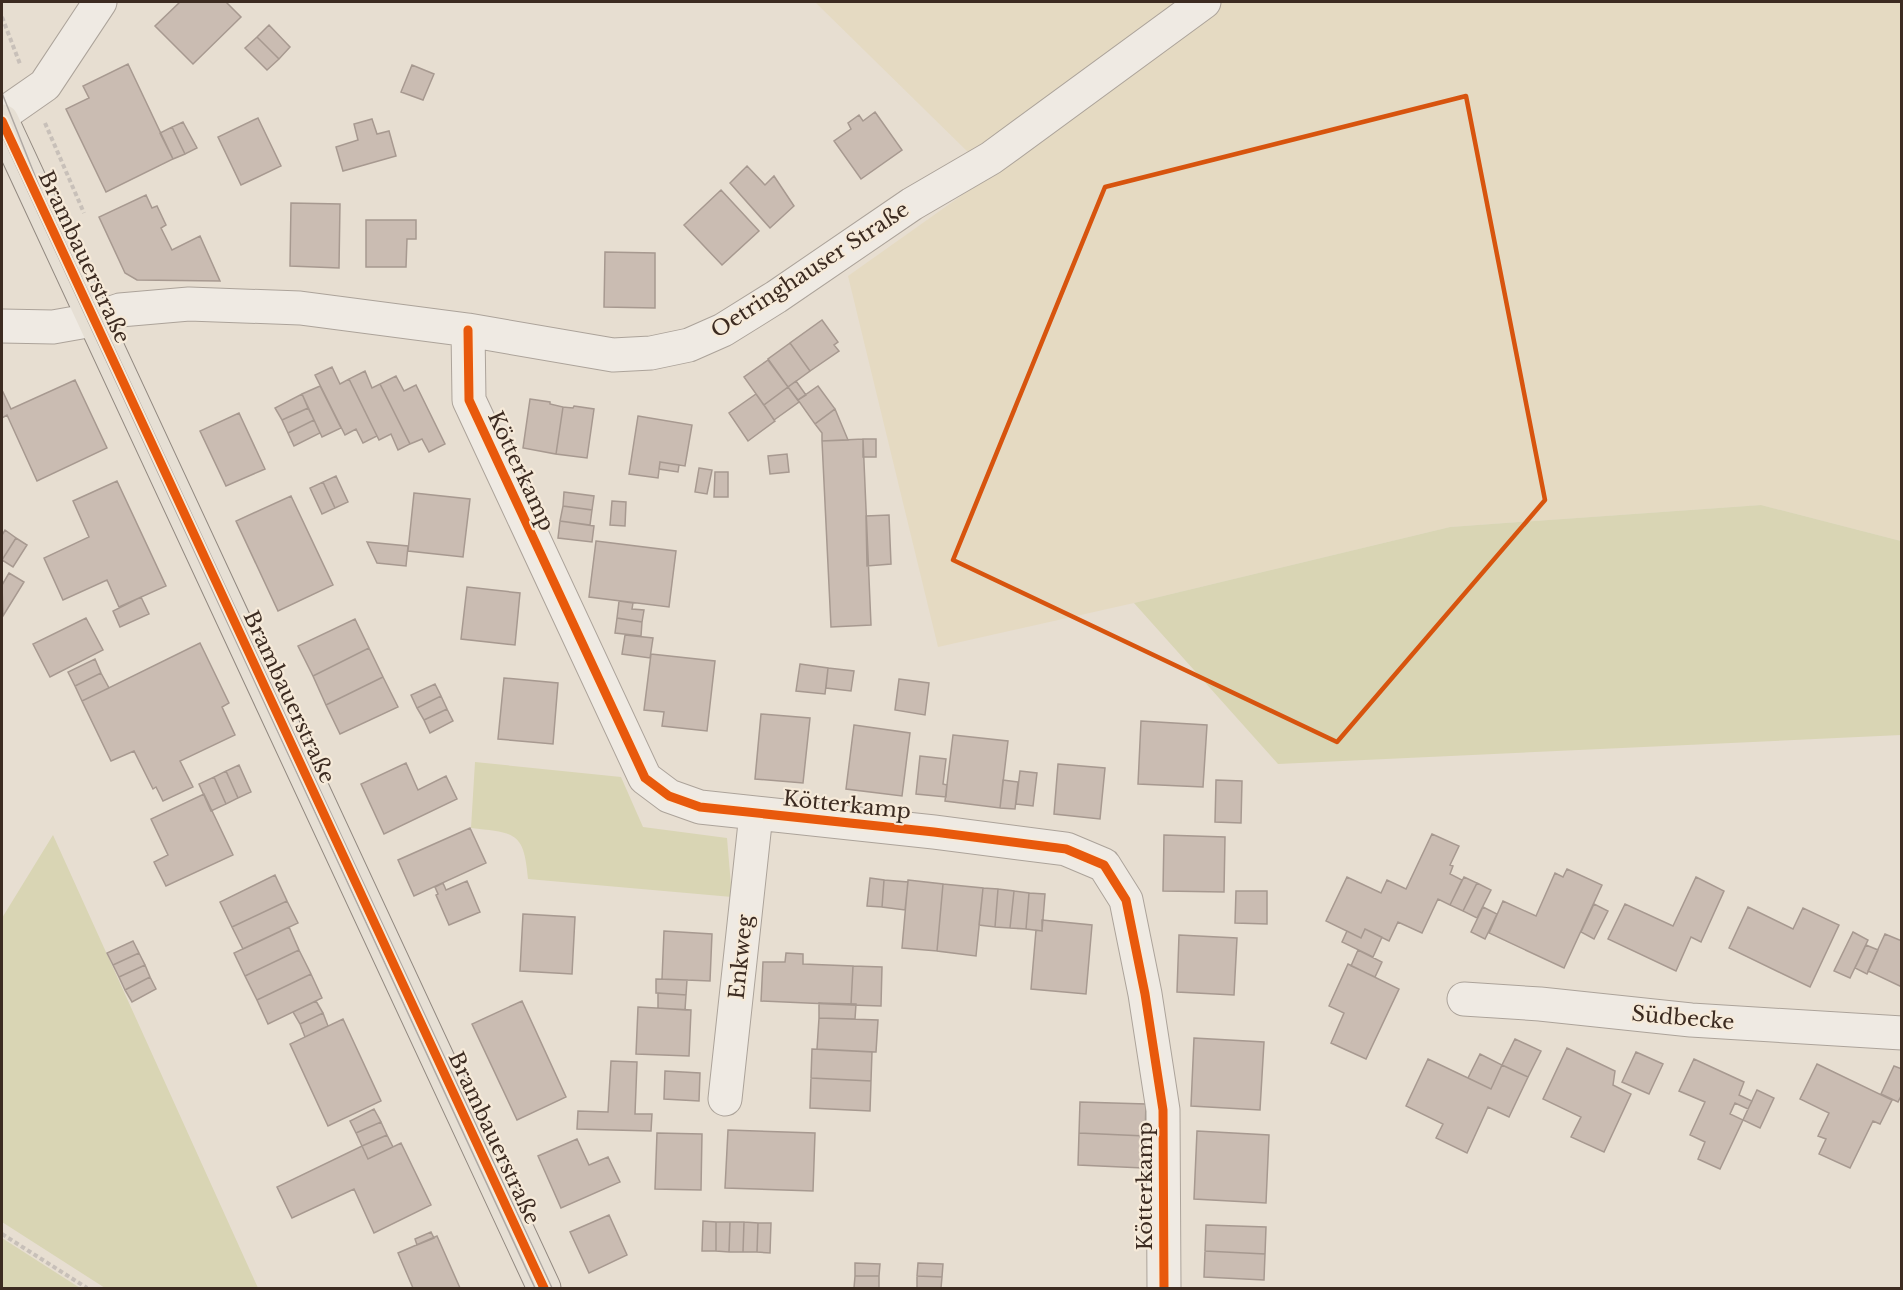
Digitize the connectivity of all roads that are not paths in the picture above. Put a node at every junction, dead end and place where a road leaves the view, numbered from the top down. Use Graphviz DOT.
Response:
graph roads {
  1 [pos="100,2"];
  2 [pos="1204,2"];
  3 [pos="2,115"];
  4 [pos="2,121"];
  5 [pos="94,319"];
  6 [pos="2,326"];
  7 [pos="468,330"];
  8 [pos="756,814"];
  9 [pos="1464,999"];
  10 [pos="1902,1033"];
  11 [pos="725,1099"];
  12 [pos="544,1288"];
  13 [pos="1164,1288"];
  1 -- 3 [label="street"];
  2 -- 7 [label="street, Oetringhauser Straße"];
  4 -- 5 [label="main road, Brambauerstraße"];
  5 -- 6 [label="street, Oetringhauser Straße"];
  5 -- 7 [label="street, Oetringhauser Straße"];
  5 -- 12 [label="main road, Brambauerstraße"];
  7 -- 8 [label="street, Kötterkamp"];
  8 -- 11 [label="street, Enkweg"];
  8 -- 13 [label="street, Kötterkamp"];
  9 -- 10 [label="street, Südbecke"];
}
